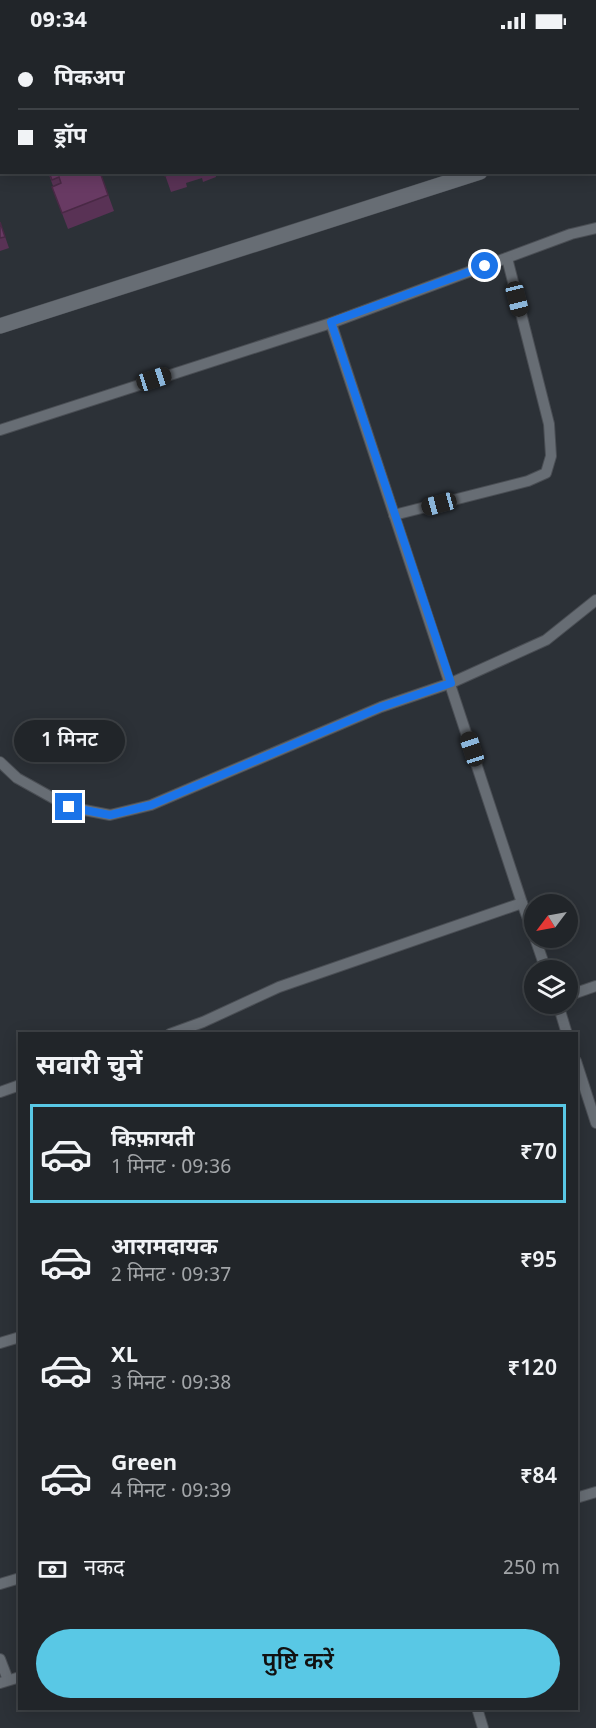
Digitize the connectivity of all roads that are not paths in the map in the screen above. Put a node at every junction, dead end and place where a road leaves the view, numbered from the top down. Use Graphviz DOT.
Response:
graph roads {
  1 [pos="473,174"];
  2 [pos="596,228"];
  3 [pos="507,258"];
  4 [pos="331,322"];
  5 [pos="0,327"];
  6 [pos="0,430"];
  7 [pos="394,515"];
  8 [pos="596,600"];
  9 [pos="451,683"];
  10 [pos="0,762"];
  11 [pos="522,903"];
  12 [pos="524,908"];
  13 [pos="596,986"];
  14 [pos="578,992"];
  15 [pos="561,1014"];
  16 [pos="176,1032"];
  17 [pos="566,1032"];
  18 [pos="578,1067"];
  19 [pos="18,1086"];
  20 [pos="0,1092"];
  21 [pos="596,1124"];
  22 [pos="18,1338"];
  23 [pos="0,1342"];
  24 [pos="596,1492"];
  25 [pos="578,1497"];
  26 [pos="18,1579"];
  27 [pos="0,1584"];
  28 [pos="0,1659"];
  29 [pos="4,1682"];
  30 [pos="478,1710"];
  31 [pos="483,1728"];
  1 -- 5 [label="street"];
  2 -- 3 [label="lane"];
  3 -- 4 [label="lane"];
  3 -- 7 [label="lane"];
  4 -- 6 [label="lane"];
  4 -- 7 [label="lane"];
  7 -- 9 [label="lane"];
  8 -- 9 [label="lane"];
  9 -- 10 [label="lane"];
  9 -- 11 [label="lane"];
  11 -- 12 [label="lane"];
  11 -- 16 [label="lane"];
  13 -- 14 [label="lane"];
  15 -- 17 [label="lane"];
  18 -- 21 [label="lane"];
  19 -- 20 [label="lane"];
  22 -- 23 [label="lane"];
  24 -- 25 [label="lane"];
  26 -- 27 [label="lane"];
  28 -- 29 [label="lane"];
  30 -- 31 [label="lane"];
}
